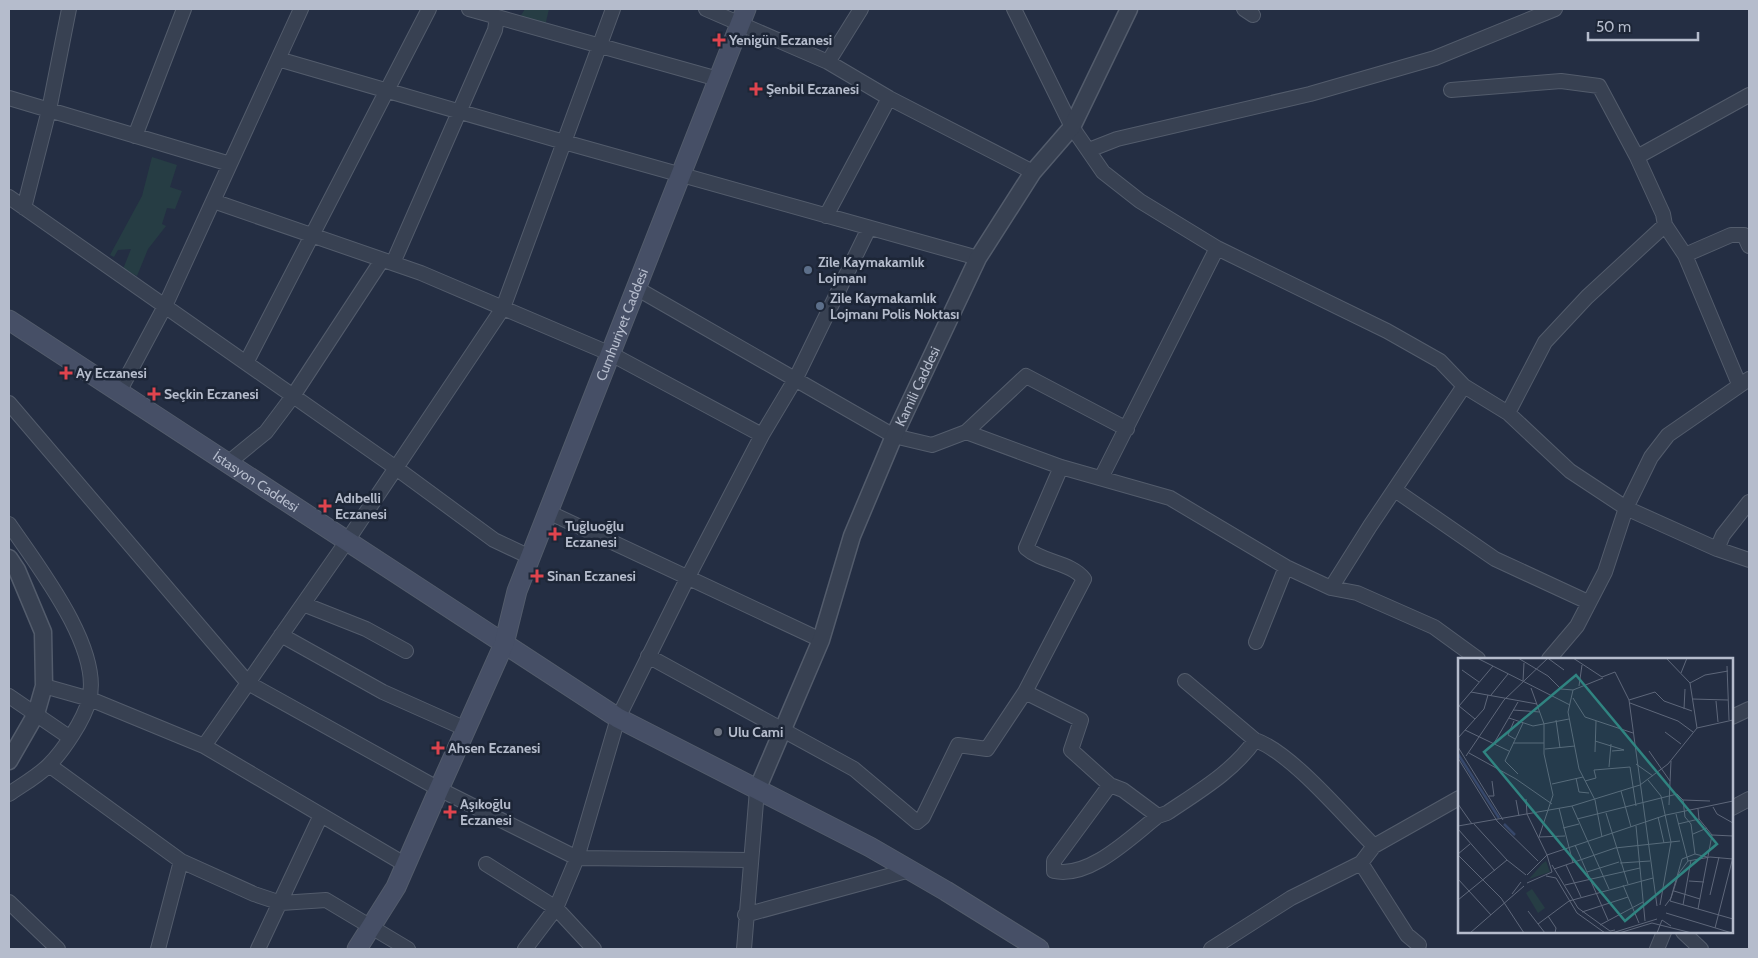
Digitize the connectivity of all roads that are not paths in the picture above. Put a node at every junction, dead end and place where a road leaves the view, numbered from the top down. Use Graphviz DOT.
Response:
graph roads {
  1 [pos="69,9"];
  2 [pos="184,9"];
  3 [pos="301,9"];
  4 [pos="428,9"];
  5 [pos="469,9"];
  6 [pos="613,9"];
  7 [pos="706,9"];
  8 [pos="861,9"];
  9 [pos="1014,9"];
  10 [pos="1130,9"];
  11 [pos="1555,9"];
  12 [pos="743,16"];
  13 [pos="497,17"];
  14 [pos="600,44"];
  15 [pos="278,59"];
  16 [pos="828,62"];
  17 [pos="718,79"];
  18 [pos="1451,90"];
  19 [pos="388,91"];
  20 [pos="1749,95"];
  21 [pos="9,98"];
  22 [pos="889,98"];
  23 [pos="49,110"];
  24 [pos="459,112"];
  25 [pos="1072,127"];
  26 [pos="135,136"];
  27 [pos="564,142"];
  28 [pos="1089,150"];
  29 [pos="1637,157"];
  30 [pos="230,164"];
  31 [pos="1033,172"];
  32 [pos="681,175"];
  33 [pos="9,197"];
  34 [pos="212,201"];
  35 [pos="24,208"];
  36 [pos="826,216"];
  37 [pos="1664,225"];
  38 [pos="869,228"];
  39 [pos="313,236"];
  40 [pos="1749,246"];
  41 [pos="1217,248"];
  42 [pos="1685,255"];
  43 [pos="978,258"];
  44 [pos="387,261"];
  45 [pos="636,288"];
  46 [pos="165,306"];
  47 [pos="503,308"];
  48 [pos="9,320"];
  49 [pos="610,354"];
  50 [pos="246,363"];
  51 [pos="796,378"];
  52 [pos="1744,382"];
  53 [pos="1464,386"];
  54 [pos="119,392"];
  55 [pos="293,396"];
  56 [pos="9,404"];
  57 [pos="1508,413"];
  58 [pos="1127,429"];
  59 [pos="966,432"];
  60 [pos="762,435"];
  61 [pos="894,436"];
  62 [pos="228,463"];
  63 [pos="1061,467"];
  64 [pos="396,468"];
  65 [pos="1101,478"];
  66 [pos="1395,490"];
  67 [pos="1749,502"];
  68 [pos="1626,508"];
  69 [pos="548,512"];
  70 [pos="9,524"];
  71 [pos="347,541"];
  72 [pos="1716,549"];
  73 [pos="530,557"];
  74 [pos="9,558"];
  75 [pos="1749,560"];
  76 [pos="1286,567"];
  77 [pos="688,577"];
  78 [pos="1331,588"];
  79 [pos="1588,602"];
  80 [pos="303,604"];
  81 [pos="281,635"];
  82 [pos="821,640"];
  83 [pos="1256,642"];
  84 [pos="504,644"];
  85 [pos="406,651"];
  86 [pos="648,656"];
  87 [pos="1477,658"];
  88 [pos="1550,658"];
  89 [pos="1185,681"];
  90 [pos="248,683"];
  91 [pos="44,686"];
  92 [pos="1025,692"];
  93 [pos="9,696"];
  94 [pos="90,699"];
  95 [pos="1749,709"];
  96 [pos="36,714"];
  97 [pos="1733,717"];
  98 [pos="618,718"];
  99 [pos="466,729"];
  100 [pos="782,730"];
  101 [pos="69,737"];
  102 [pos="1255,740"];
  103 [pos="204,746"];
  104 [pos="9,761"];
  105 [pos="49,765"];
  106 [pos="1110,785"];
  107 [pos="439,789"];
  108 [pos="757,790"];
  109 [pos="9,794"];
  110 [pos="1458,799"];
  111 [pos="1749,799"];
  112 [pos="1733,807"];
  113 [pos="321,815"];
  114 [pos="1158,816"];
  115 [pos="1374,846"];
  116 [pos="577,858"];
  117 [pos="750,860"];
  118 [pos="181,861"];
  119 [pos="1361,863"];
  120 [pos="486,864"];
  121 [pos="406,865"];
  122 [pos="910,870"];
  123 [pos="9,902"];
  124 [pos="281,903"];
  125 [pos="556,908"];
  126 [pos="746,915"];
  127 [pos="371,928"];
  128 [pos="1664,933"];
  129 [pos="1684,933"];
  130 [pos="1420,944"];
  131 [pos="58,949"];
  132 [pos="158,949"];
  133 [pos="258,949"];
  134 [pos="358,949"];
  135 [pos="408,949"];
  136 [pos="525,949"];
  137 [pos="594,949"];
  138 [pos="744,949"];
  139 [pos="1039,949"];
  140 [pos="1211,949"];
  141 [pos="1658,949"];
  142 [pos="1702,949"];
  1 -- 23 [label="street"];
  2 -- 26 [label="street"];
  3 -- 15 [label="street"];
  4 -- 19 [label="street"];
  5 -- 13 [label="street"];
  6 -- 14 [label="street"];
  7 -- 12 [label="street"];
  8 -- 16 [label="street"];
  9 -- 25 [label="street"];
  10 -- 25 [label="street, Kamili Caddesi"];
  11 -- 28 [label="street"];
  12 -- 16 [label="street"];
  12 -- 17 [label="main road, Cumhuriyet Caddesi"];
  13 -- 14 [label="street"];
  13 -- 24 [label="street"];
  14 -- 17 [label="street"];
  14 -- 27 [label="street"];
  15 -- 19 [label="street"];
  15 -- 30 [label="street"];
  16 -- 22 [label="street"];
  17 -- 32 [label="main road, Cumhuriyet Caddesi"];
  18 -- 29 [label="street"];
  19 -- 24 [label="street"];
  19 -- 39 [label="street"];
  20 -- 29 [label="street"];
  21 -- 23 [label="street"];
  22 -- 31 [label="street"];
  22 -- 36 [label="street"];
  23 -- 26 [label="street"];
  23 -- 35 [label="street"];
  24 -- 27 [label="street"];
  24 -- 44 [label="street"];
  25 -- 28 [label="street"];
  25 -- 31 [label="street, Kamili Caddesi"];
  26 -- 30 [label="street"];
  27 -- 32 [label="street"];
  27 -- 47 [label="street"];
  28 -- 41 [label="street"];
  29 -- 37 [label="street"];
  30 -- 34 [label="street"];
  31 -- 43 [label="street, Kamili Caddesi"];
  32 -- 36 [label="street"];
  32 -- 45 [label="main road, Cumhuriyet Caddesi"];
  33 -- 35 [label="street"];
  34 -- 39 [label="street"];
  34 -- 46 [label="street"];
  35 -- 46 [label="street"];
  36 -- 38 [label="street"];
  37 -- 42 [label="street"];
  37 -- 57 [label="street"];
  38 -- 43 [label="street"];
  38 -- 51 [label="street"];
  39 -- 44 [label="street"];
  39 -- 50 [label="street"];
  40 -- 42 [label="street"];
  41 -- 53 [label="street"];
  41 -- 58 [label="street"];
  42 -- 52 [label="street"];
  43 -- 61 [label="street, Kamili Caddesi"];
  44 -- 47 [label="street"];
  44 -- 55 [label="street"];
  45 -- 49 [label="main road, Cumhuriyet Caddesi"];
  45 -- 51 [label="street"];
  46 -- 50 [label="street"];
  46 -- 54 [label="street"];
  47 -- 49 [label="street"];
  47 -- 64 [label="street"];
  48 -- 54 [label="main road, İstasyon Caddesi"];
  49 -- 60 [label="street"];
  49 -- 69 [label="main road, Cumhuriyet Caddesi"];
  50 -- 55 [label="street"];
  51 -- 60 [label="street"];
  51 -- 61 [label="street"];
  52 -- 68 [label="street"];
  53 -- 57 [label="street"];
  53 -- 66 [label="street"];
  54 -- 62 [label="main road, İstasyon Caddesi"];
  55 -- 62 [label="street"];
  55 -- 64 [label="street"];
  56 -- 90 [label="street"];
  57 -- 68 [label="street"];
  58 -- 59 [label="street"];
  58 -- 65 [label="street"];
  59 -- 61 [label="street"];
  59 -- 63 [label="street"];
  60 -- 77 [label="street"];
  61 -- 82 [label="street, Kamili Caddesi"];
  62 -- 71 [label="main road, İstasyon Caddesi"];
  63 -- 65 [label="street"];
  63 -- 92 [label="street"];
  64 -- 71 [label="street"];
  64 -- 73 [label="street"];
  65 -- 76 [label="street"];
  66 -- 78 [label="street"];
  66 -- 79 [label="street"];
  67 -- 72 [label="street"];
  68 -- 72 [label="street"];
  68 -- 79 [label="street"];
  69 -- 73 [label="main road, Cumhuriyet Caddesi"];
  69 -- 77 [label="street"];
  70 -- 94 [label="street"];
  71 -- 80 [label="street"];
  71 -- 84 [label="main road, İstasyon Caddesi"];
  72 -- 75 [label="street"];
  73 -- 84 [label="main road, Cumhuriyet Caddesi"];
  74 -- 91 [label="street"];
  76 -- 78 [label="street"];
  76 -- 83 [label="street"];
  77 -- 82 [label="street"];
  77 -- 86 [label="street"];
  78 -- 87 [label="street"];
  79 -- 88 [label="street"];
  80 -- 81 [label="street"];
  80 -- 85 [label="street"];
  81 -- 90 [label="street"];
  81 -- 99 [label="street"];
  82 -- 100 [label="street, Kamili Caddesi"];
  84 -- 98 [label="main road, İstasyon Caddesi"];
  84 -- 99 [label="main road, Cumhuriyet Caddesi"];
  86 -- 98 [label="street"];
  86 -- 100 [label="street"];
  89 -- 102 [label="street"];
  90 -- 103 [label="street"];
  90 -- 107 [label="street"];
  91 -- 94 [label="street"];
  91 -- 96 [label="street"];
  92 -- 100 [label="street"];
  92 -- 106 [label="street"];
  93 -- 96 [label="street"];
  94 -- 101 [label="street"];
  94 -- 103 [label="street"];
  95 -- 97 [label="street"];
  96 -- 101 [label="street"];
  96 -- 104 [label="street"];
  98 -- 108 [label="main road, İstasyon Caddesi"];
  98 -- 116 [label="street"];
  99 -- 107 [label="main road, Cumhuriyet Caddesi"];
  100 -- 108 [label="street, Kamili Caddesi"];
  101 -- 105 [label="street"];
  102 -- 114 [label="street"];
  102 -- 115 [label="street"];
  103 -- 113 [label="street"];
  105 -- 109 [label="street"];
  105 -- 118 [label="street"];
  106 -- 114 [label="street"];
  106 -- 114 [label="street"];
  107 -- 116 [label="street"];
  107 -- 121 [label="main road, Cumhuriyet Caddesi"];
  108 -- 117 [label="street"];
  108 -- 122 [label="main road, İstasyon Caddesi"];
  110 -- 115 [label="street"];
  111 -- 112 [label="street"];
  113 -- 121 [label="street"];
  113 -- 124 [label="street"];
  115 -- 119 [label="street"];
  116 -- 117 [label="street"];
  116 -- 125 [label="street"];
  117 -- 126 [label="street"];
  118 -- 124 [label="street"];
  118 -- 132 [label="street"];
  119 -- 130 [label="street"];
  119 -- 140 [label="street"];
  120 -- 125 [label="street"];
  121 -- 127 [label="main road, Cumhuriyet Caddesi"];
  122 -- 126 [label="street"];
  122 -- 139 [label="main road, İstasyon Caddesi"];
  123 -- 131 [label="street"];
  124 -- 127 [label="street"];
  124 -- 133 [label="street"];
  125 -- 136 [label="street"];
  125 -- 137 [label="street"];
  126 -- 138 [label="street"];
  127 -- 134 [label="main road, Cumhuriyet Caddesi"];
  127 -- 135 [label="street"];
  128 -- 141 [label="street"];
  129 -- 142 [label="street"];
}
